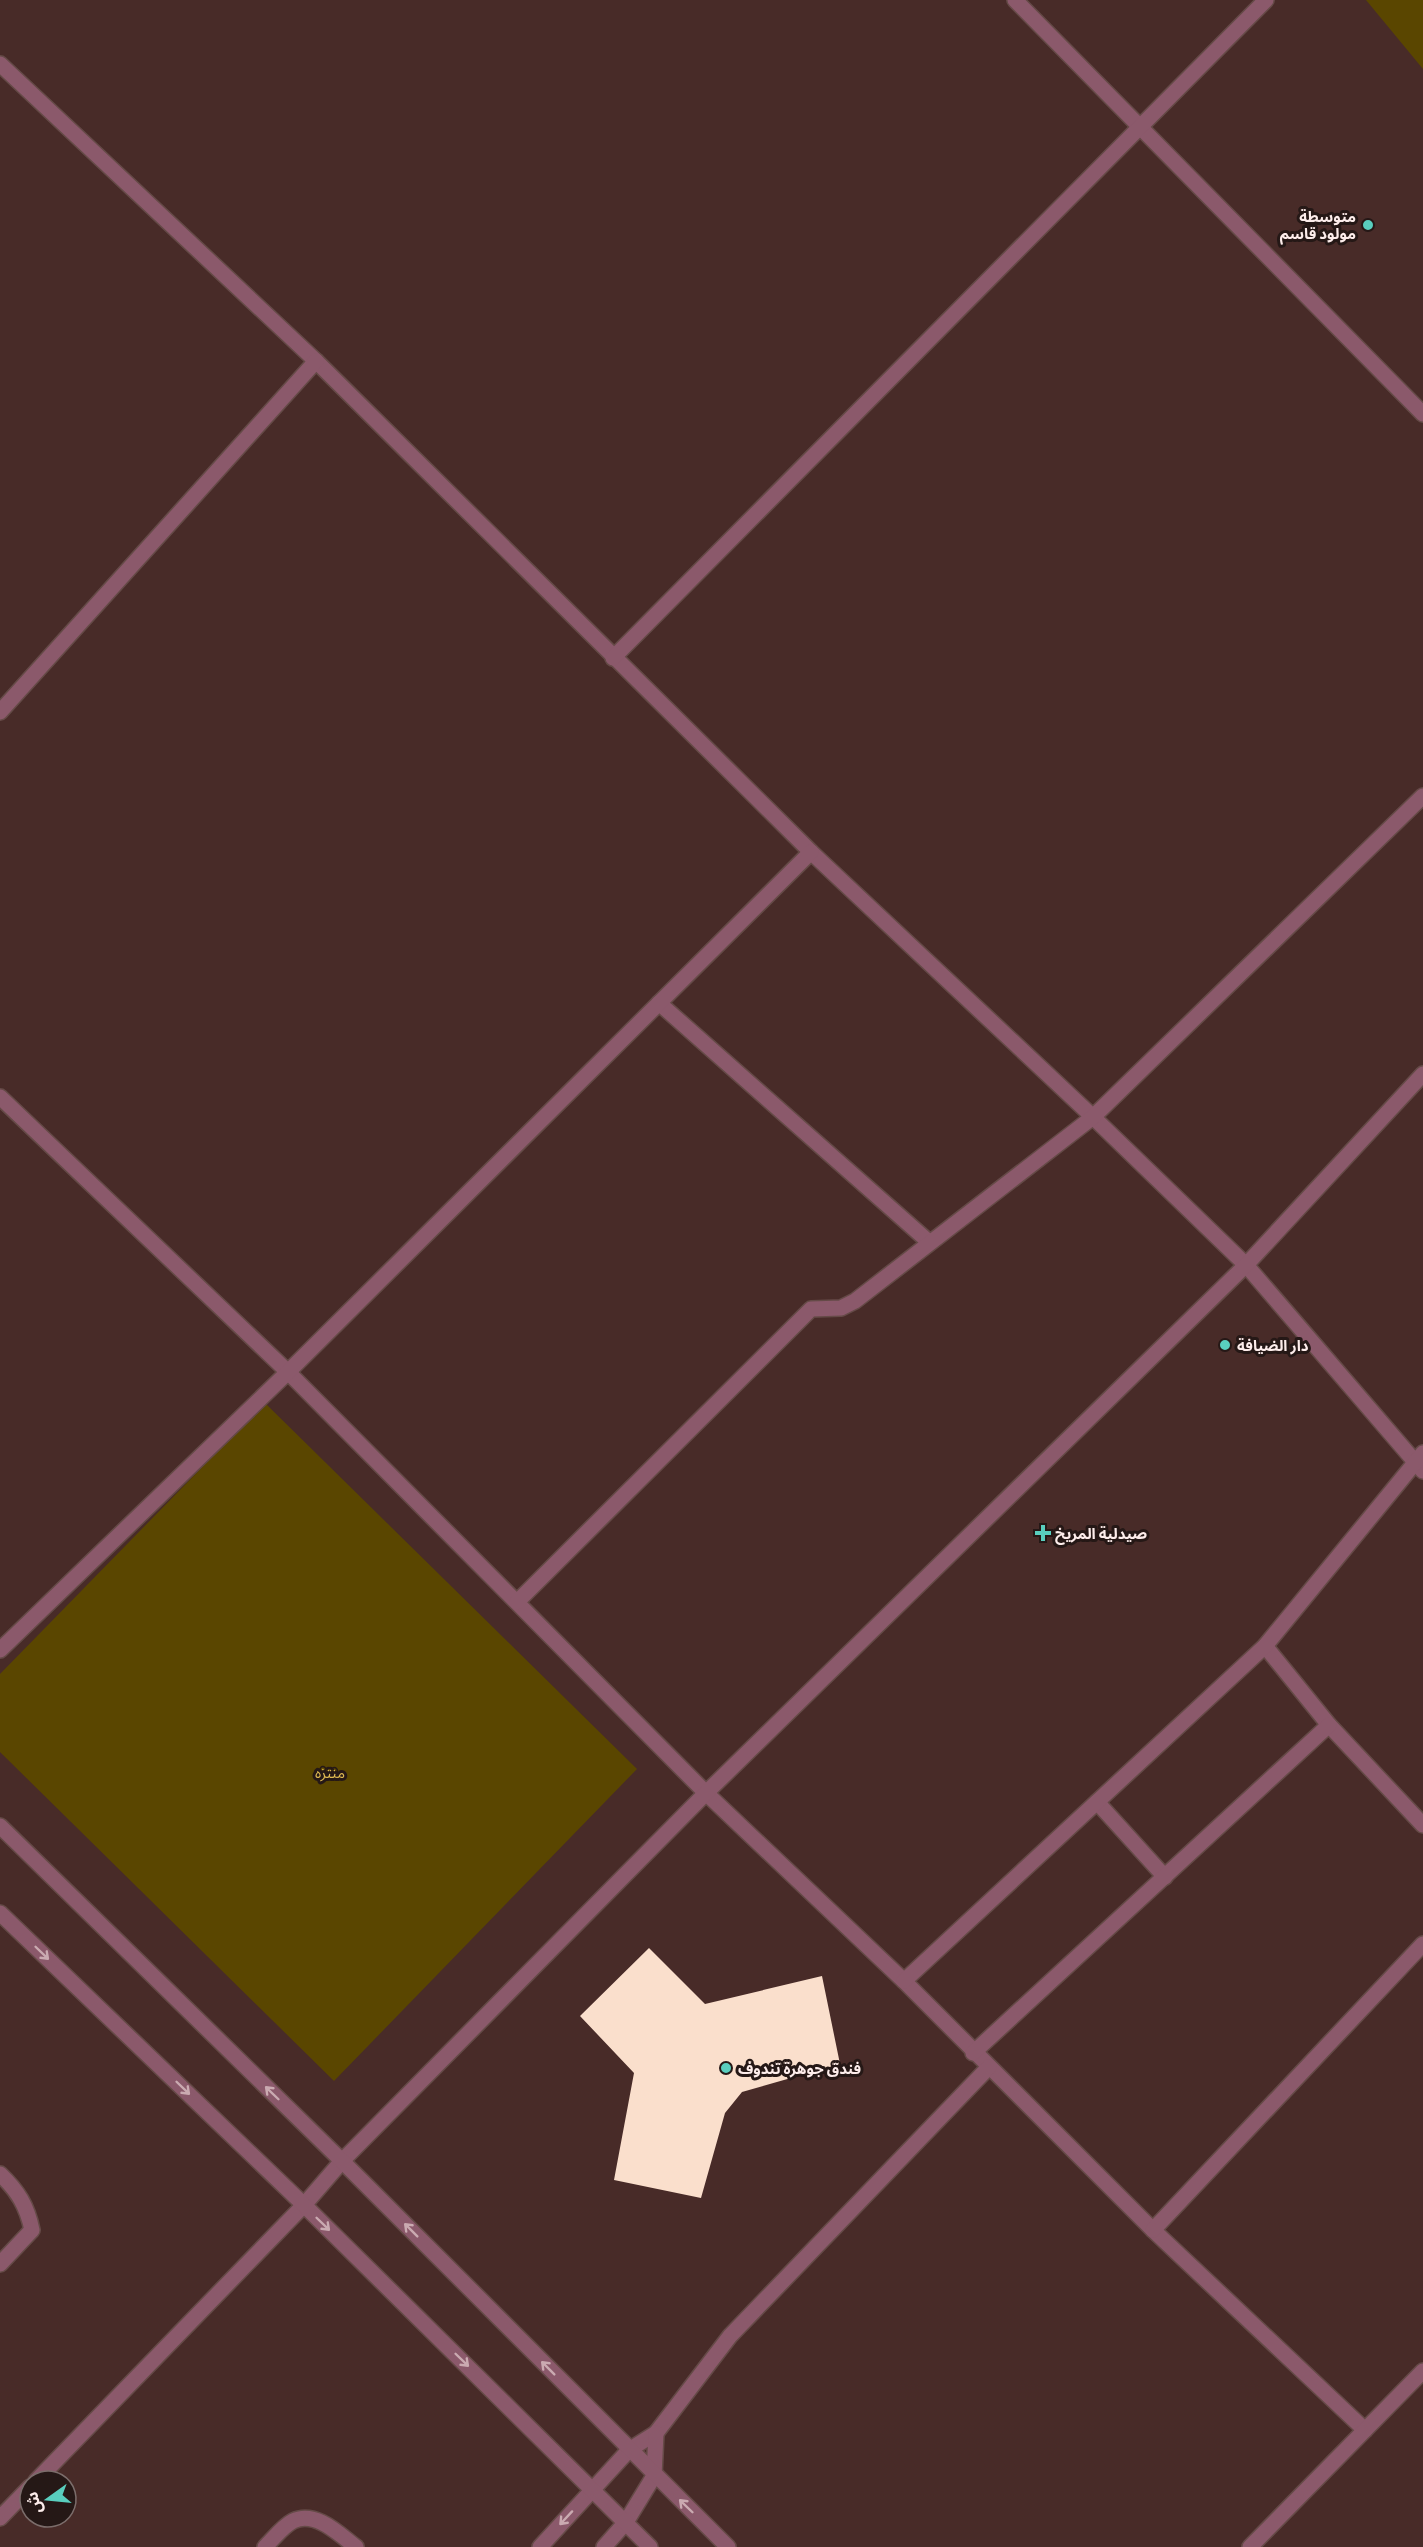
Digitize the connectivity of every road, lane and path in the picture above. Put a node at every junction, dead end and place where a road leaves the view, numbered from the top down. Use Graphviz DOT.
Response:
graph roads {
  1 [pos="1015,0"];
  2 [pos="1266,0"];
  3 [pos="0,64"];
  4 [pos="1139,128"];
  5 [pos="316,361"];
  6 [pos="1423,414"];
  7 [pos="613,658"];
  8 [pos="0,712"];
  9 [pos="1423,796"];
  10 [pos="811,852"];
  11 [pos="659,1003"];
  12 [pos="1423,1074"];
  13 [pos="0,1097"];
  14 [pos="1094,1117"];
  15 [pos="929,1242"];
  16 [pos="1246,1265"];
  17 [pos="288,1372"];
  18 [pos="1420,1462"];
  19 [pos="516,1602"];
  20 [pos="1265,1646"];
  21 [pos="0,1650"];
  22 [pos="1329,1725"];
  23 [pos="706,1793"];
  24 [pos="1097,1802"];
  25 [pos="1423,1825"];
  26 [pos="0,1826"];
  27 [pos="1165,1877"];
  28 [pos="0,1913"];
  29 [pos="1423,1944"];
  30 [pos="904,1981"];
  31 [pos="973,2053"];
  32 [pos="990,2067"];
  33 [pos="342,2161"];
  34 [pos="0,2174"];
  35 [pos="304,2205"];
  36 [pos="1153,2230"];
  37 [pos="0,2265"];
  38 [pos="1423,2371"];
  39 [pos="1365,2430"];
  40 [pos="657,2433"];
  41 [pos="629,2450"];
  42 [pos="48,2469"];
  43 [pos="654,2476"];
  44 [pos="593,2490"];
  45 [pos="18,2499"];
  46 [pos="0,2518"];
  47 [pos="626,2522"];
  48 [pos="265,2547"];
  49 [pos="356,2547"];
  50 [pos="540,2547"];
  51 [pos="604,2547"];
  52 [pos="650,2547"];
  53 [pos="728,2547"];
  54 [pos="1250,2547"];
  1 -- 4 [label="street"];
  2 -- 4 [label="street"];
  3 -- 5 [label="street"];
  4 -- 6 [label="street"];
  4 -- 7 [label="street"];
  5 -- 7 [label="street"];
  5 -- 8 [label="street"];
  7 -- 10 [label="street"];
  9 -- 14 [label="street"];
  10 -- 11 [label="street"];
  10 -- 14 [label="street"];
  11 -- 15 [label="street"];
  11 -- 17 [label="street"];
  12 -- 16 [label="street"];
  13 -- 17 [label="street"];
  14 -- 15 [label="street"];
  14 -- 16 [label="street"];
  15 -- 19 [label="street"];
  16 -- 18 [label="street"];
  16 -- 23 [label="street"];
  17 -- 19 [label="street"];
  17 -- 21 [label="street"];
  18 -- 20 [label="street"];
  19 -- 23 [label="street"];
  20 -- 22 [label="street"];
  20 -- 24 [label="street"];
  22 -- 25 [label="street"];
  22 -- 27 [label="street"];
  23 -- 30 [label="street"];
  23 -- 33 [label="street"];
  24 -- 27 [label="street"];
  24 -- 30 [label="street"];
  33 -- 26 [label="street, one-way"];
  27 -- 31 [label="street"];
  28 -- 35 [label="street, one-way"];
  29 -- 36 [label="street"];
  30 -- 31 [label="street"];
  31 -- 32 [label="street"];
  32 -- 36 [label="street"];
  32 -- 40 [label="street"];
  33 -- 35 [label="street"];
  41 -- 33 [label="street, one-way"];
  34 -- 37 [label="street"];
  35 -- 42 [label="street"];
  35 -- 44 [label="street, one-way"];
  36 -- 39 [label="street"];
  38 -- 39 [label="street"];
  39 -- 54 [label="street"];
  40 -- 41 [label="street"];
  40 -- 43 [label="street"];
  41 -- 43 [label="street"];
  41 -- 44 [label="street"];
  43 -- 47 [label="street"];
  53 -- 43 [label="street, one-way"];
  44 -- 47 [label="street"];
  44 -- 50 [label="street, one-way"];
  45 -- 46 [label="street"];
  47 -- 51 [label="street"];
  47 -- 52 [label="street"];
  48 -- 49 [label="street"];
}
